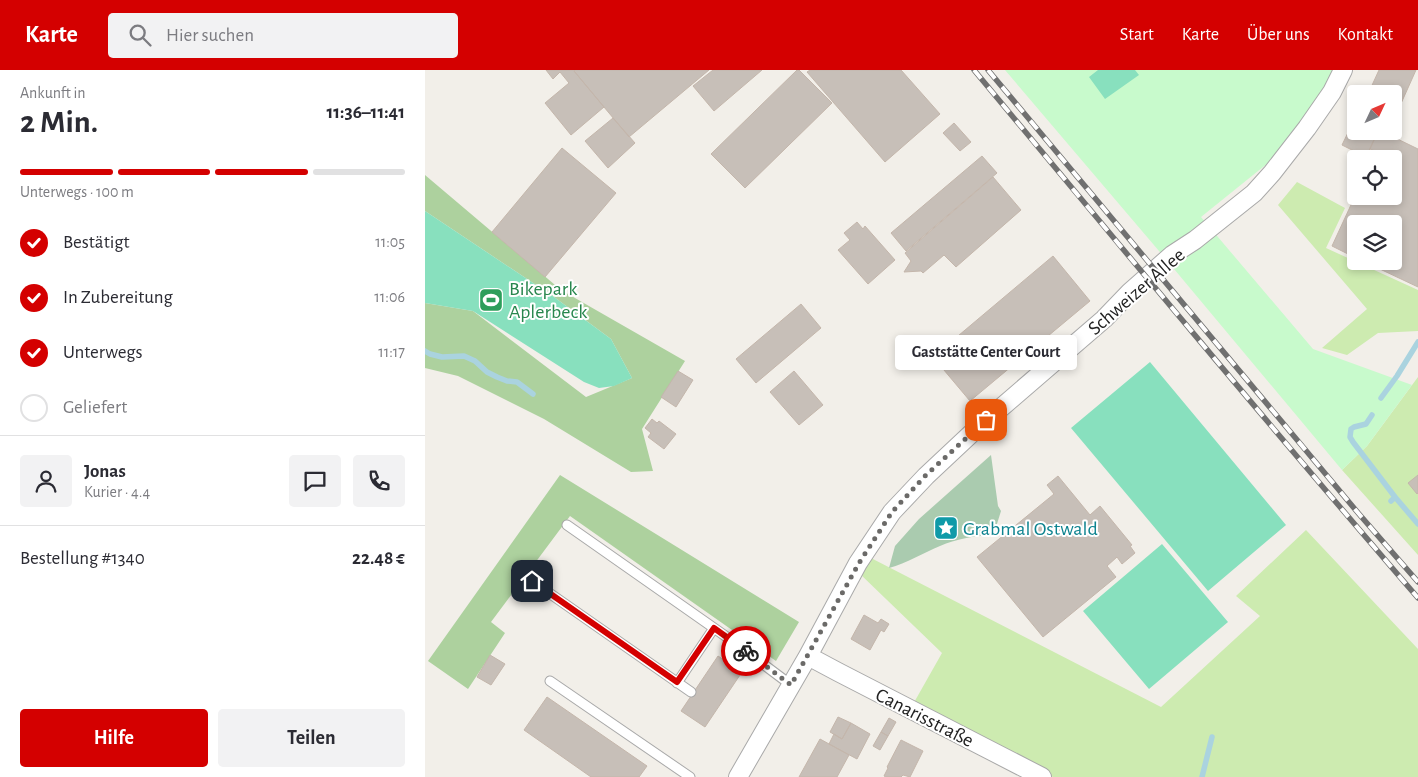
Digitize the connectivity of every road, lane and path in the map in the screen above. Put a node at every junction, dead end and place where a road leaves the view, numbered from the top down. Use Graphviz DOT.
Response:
graph roads {
  1 [pos="1343,70"];
  2 [pos="567,525"];
  3 [pos="532,581"];
  4 [pos="714,628"];
  5 [pos="808,656"];
  6 [pos="550,681"];
  7 [pos="677,682"];
  8 [pos="791,685"];
  9 [pos="691,692"];
  10 [pos="690,777"];
  11 [pos="738,777"];
  12 [pos="1042,777"];
  1 -- 5 [label="street, Schweizer Allee"];
  2 -- 4 [label="lane"];
  3 -- 7 [label="lane"];
  4 -- 7 [label="lane"];
  4 -- 8 [label="lane"];
  5 -- 8 [label="street, Schweizer Allee"];
  5 -- 12 [label="street, Canarisstraße"];
  6 -- 10 [label="lane"];
  7 -- 9 [label="lane"];
  8 -- 11 [label="street, Schweizer Allee"];
}
